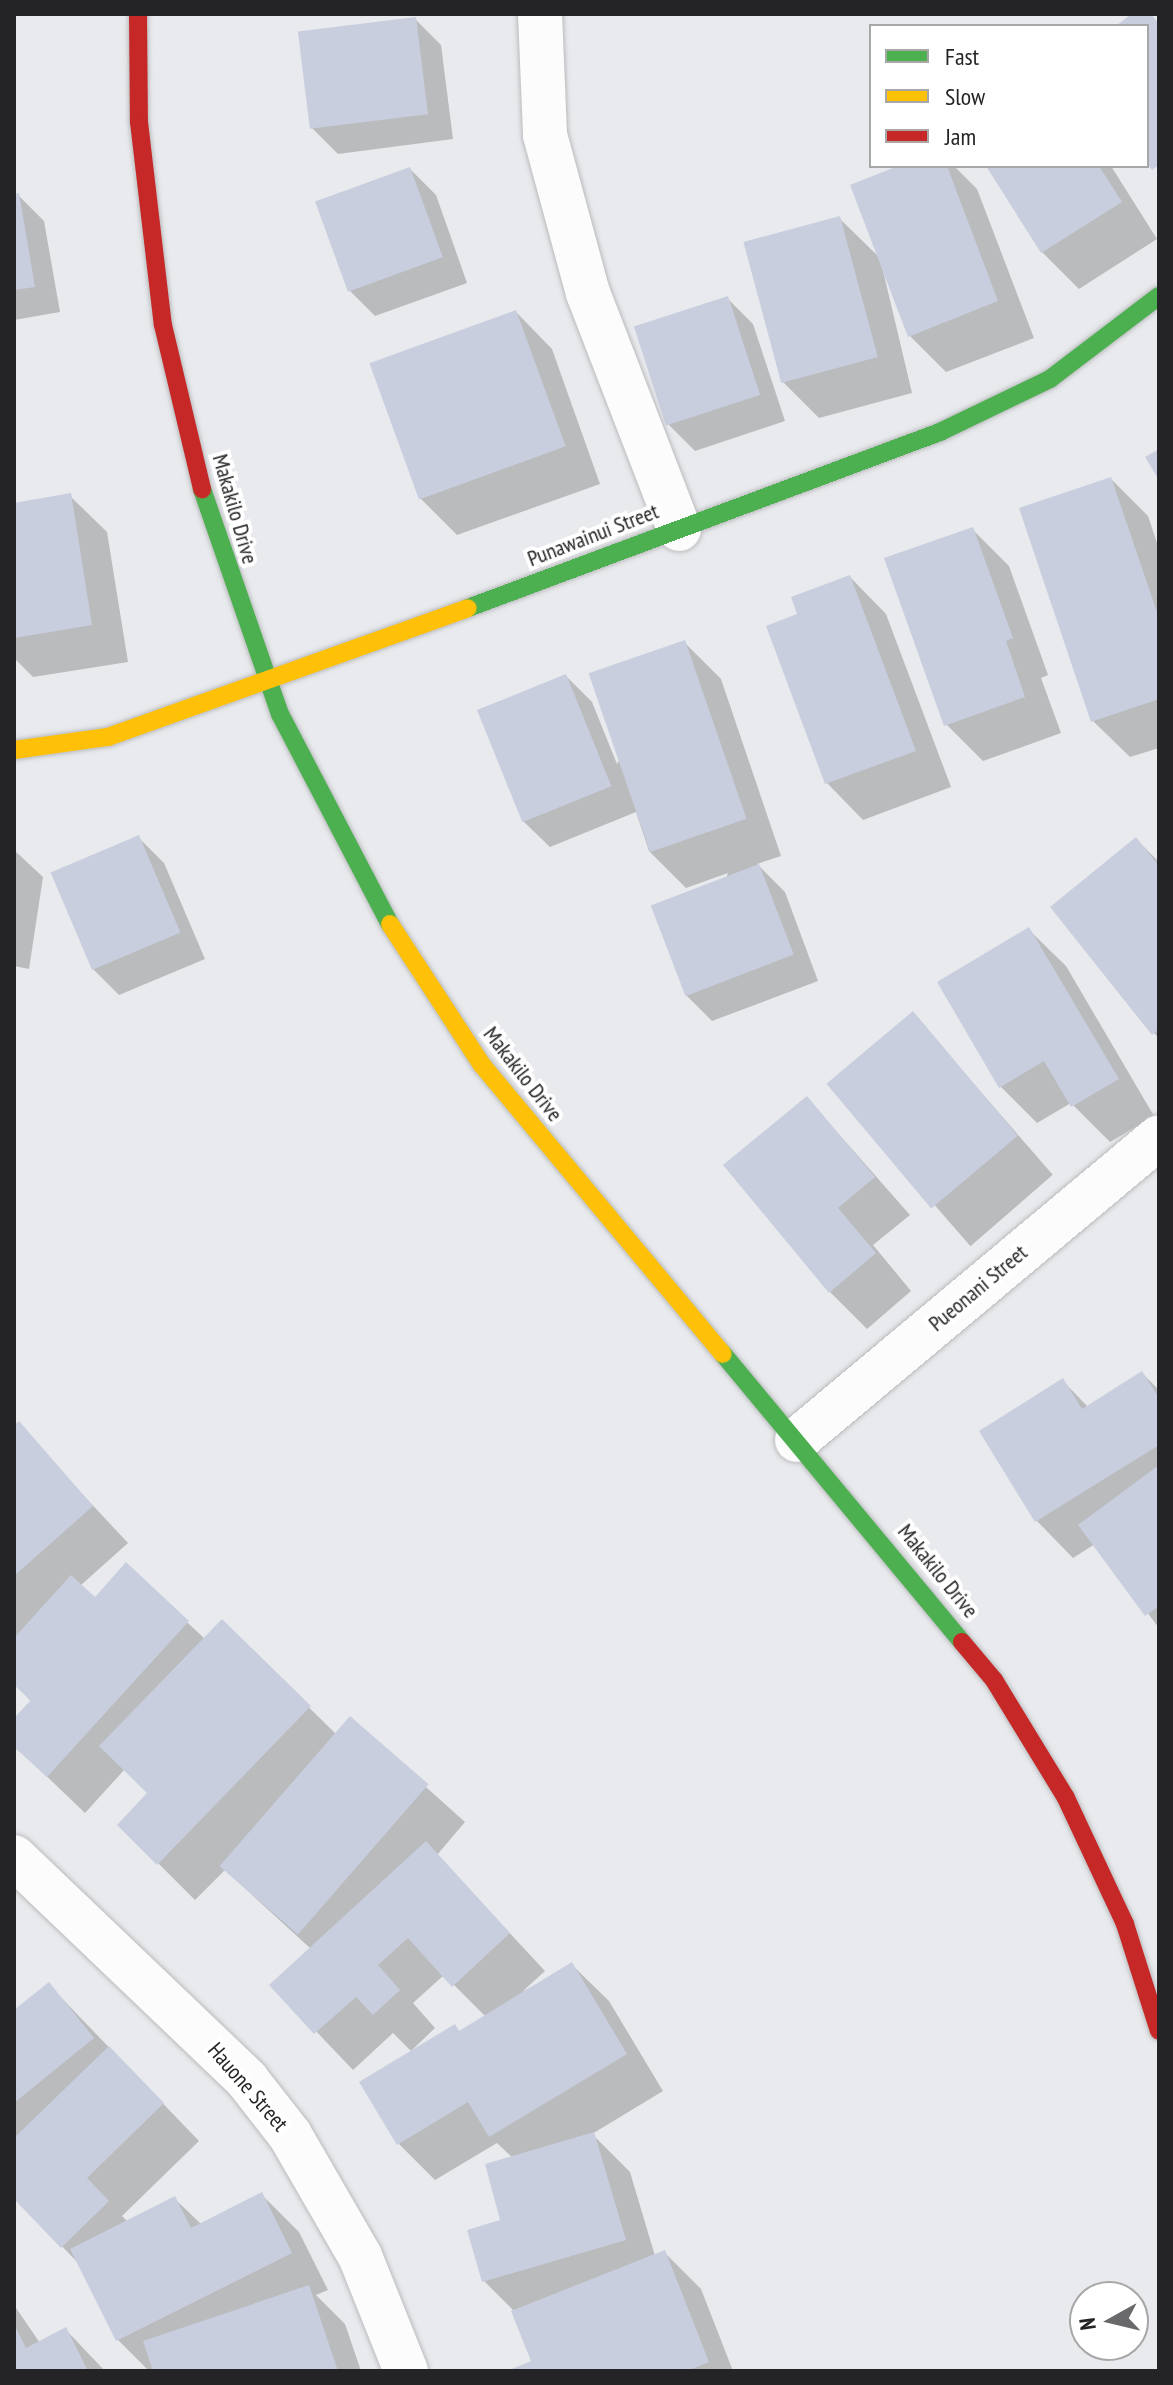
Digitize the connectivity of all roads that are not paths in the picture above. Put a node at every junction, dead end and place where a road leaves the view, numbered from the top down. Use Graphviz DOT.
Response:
graph roads {
  1 [pos="138,14"];
  2 [pos="540,14"];
  3 [pos="1159,296"];
  4 [pos="679,529"];
  5 [pos="268,683"];
  6 [pos="14,750"];
  7 [pos="1159,1137"];
  8 [pos="797,1440"];
  9 [pos="14,1857"];
  10 [pos="1159,2031"];
  11 [pos="406,2371"];
  1 -- 5 [label="street, Makakilo Drive"];
  2 -- 4 [label="street"];
  3 -- 4 [label="street, Punawainui Street"];
  4 -- 5 [label="street, Punawainui Street"];
  5 -- 6 [label="street, Punawainui Street"];
  5 -- 8 [label="street, Makakilo Drive"];
  7 -- 8 [label="street, Pueonani Street"];
  8 -- 10 [label="street, Makakilo Drive"];
  9 -- 11 [label="street, Hauone Street"];
}
